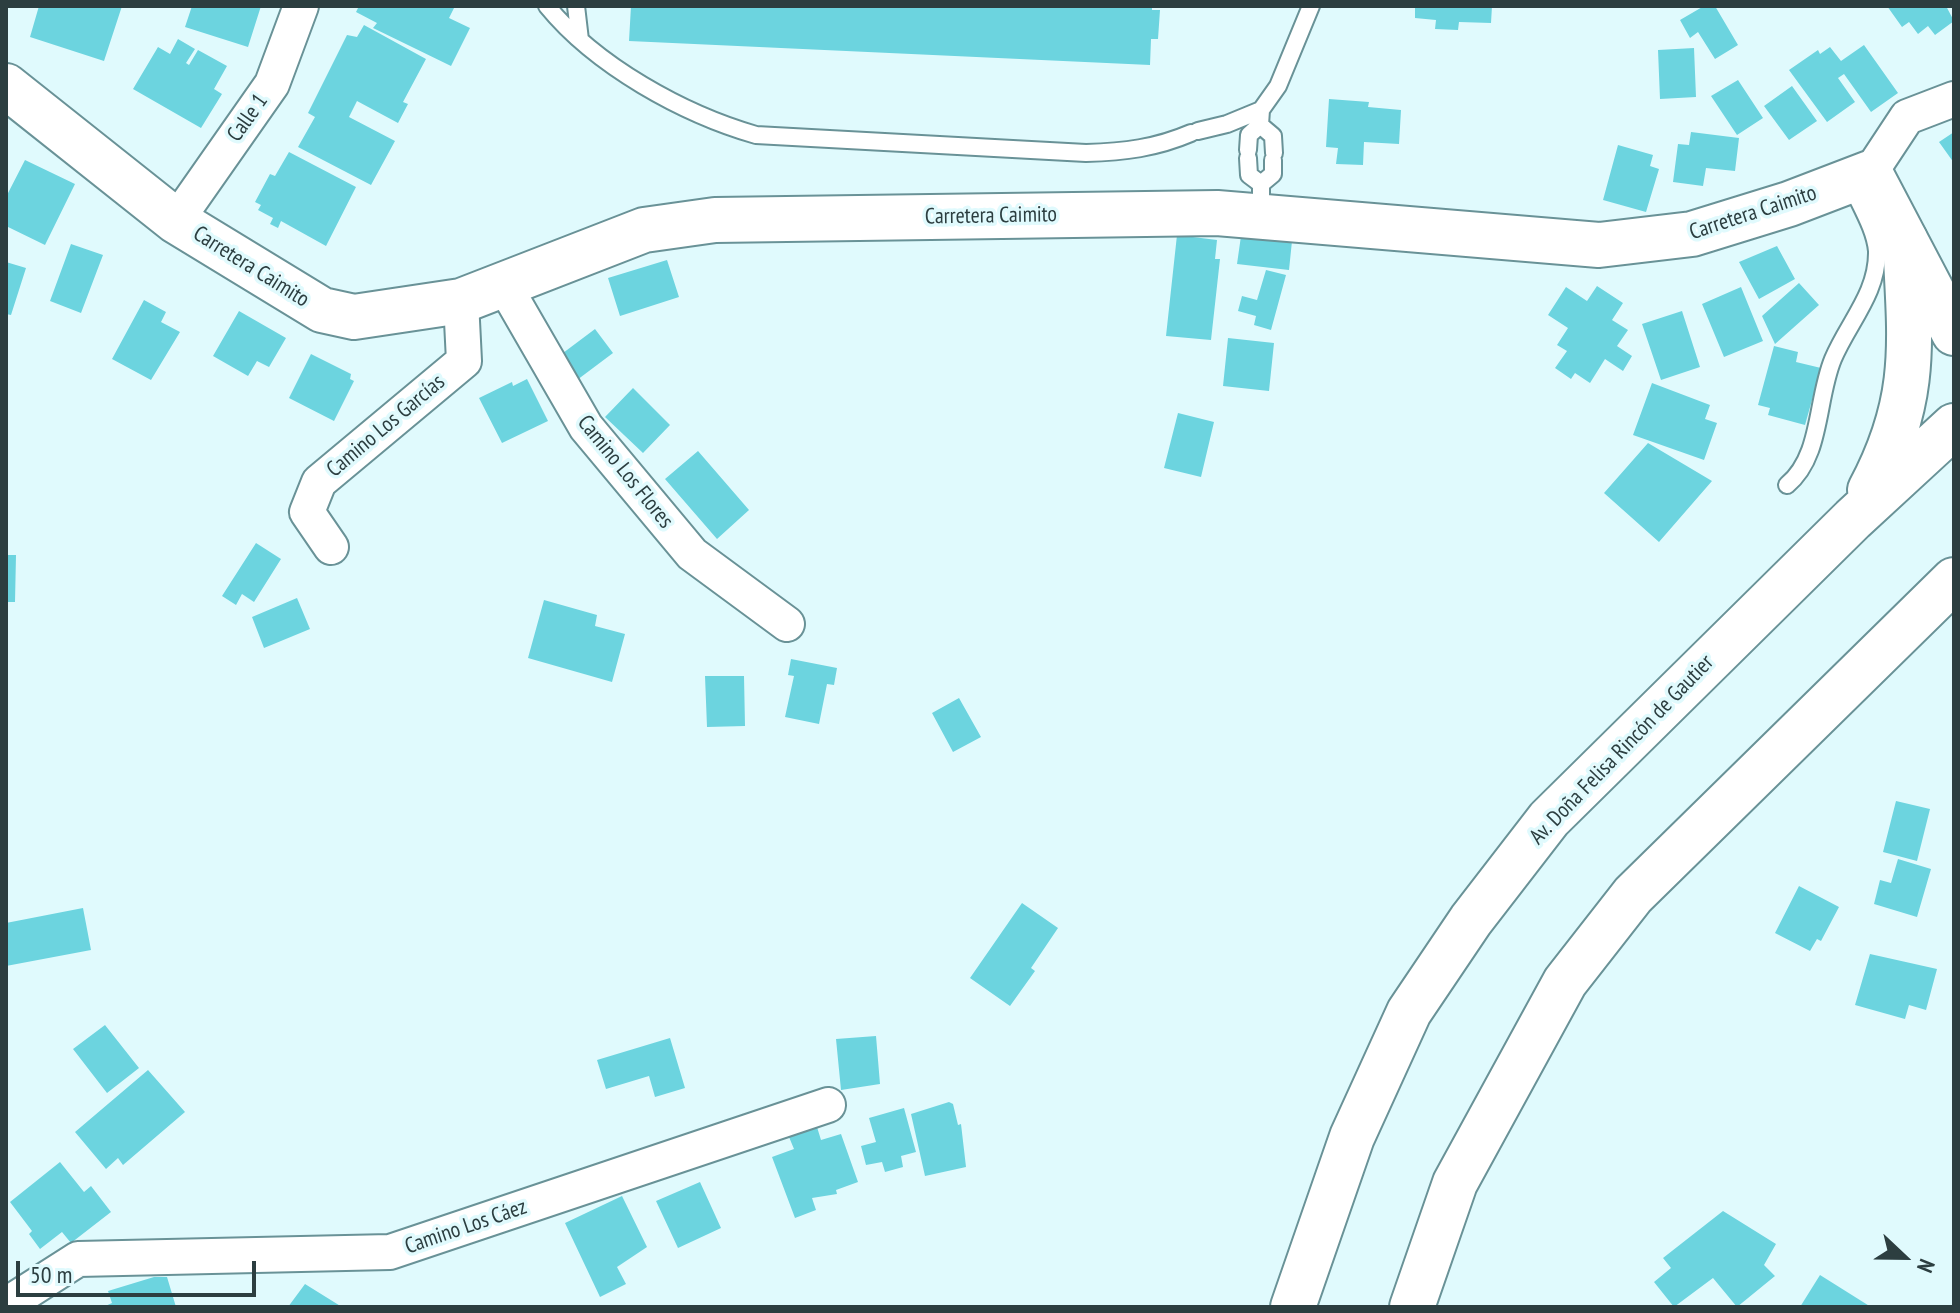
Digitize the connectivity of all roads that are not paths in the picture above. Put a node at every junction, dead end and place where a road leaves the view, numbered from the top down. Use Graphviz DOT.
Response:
graph roads {
  1 [pos="301,6"];
  2 [pos="547,6"];
  3 [pos="576,6"];
  4 [pos="1311,6"];
  5 [pos="580,40"];
  6 [pos="6,86"];
  7 [pos="1954,99"];
  8 [pos="1261,117"];
  9 [pos="1860,177"];
  10 [pos="1261,199"];
  11 [pos="176,221"];
  12 [pos="1905,240"];
  13 [pos="504,285"];
  14 [pos="461,301"];
  15 [pos="1954,333"];
  16 [pos="1954,426"];
  17 [pos="1787,485"];
  18 [pos="1853,519"];
  19 [pos="331,547"];
  20 [pos="1954,580"];
  21 [pos="787,624"];
  22 [pos="828,1105"];
  23 [pos="6,1305"];
  24 [pos="1293,1307"];
  25 [pos="1412,1307"];
  1 -- 11 [label="street, Calle 1"];
  2 -- 5 [label="lane"];
  3 -- 5 [label="lane"];
  4 -- 8 [label="lane"];
  5 -- 8 [label="lane"];
  6 -- 11 [label="main road, Carretera Caimito"];
  7 -- 9 [label="street"];
  8 -- 10 [label="lane"];
  8 -- 10 [label="lane"];
  9 -- 10 [label="main road, Carretera Caimito"];
  9 -- 12 [label="main road"];
  9 -- 17 [label="lane"];
  10 -- 13 [label="main road, Carretera Caimito"];
  11 -- 14 [label="main road, Carretera Caimito"];
  12 -- 15 [label="main road"];
  12 -- 18 [label="main road"];
  13 -- 14 [label="main road, Carretera Caimito"];
  13 -- 21 [label="street, Camino Los Flores"];
  14 -- 19 [label="street, Camino Los Garcías"];
  16 -- 18 [label="main road, Av. Doña Felisa Rincón de Gautier"];
  18 -- 24 [label="main road, Av. Doña Felisa Rincón de Gautier"];
  20 -- 25 [label="main road"];
  22 -- 23 [label="street, Camino Los Cáez"];
}
